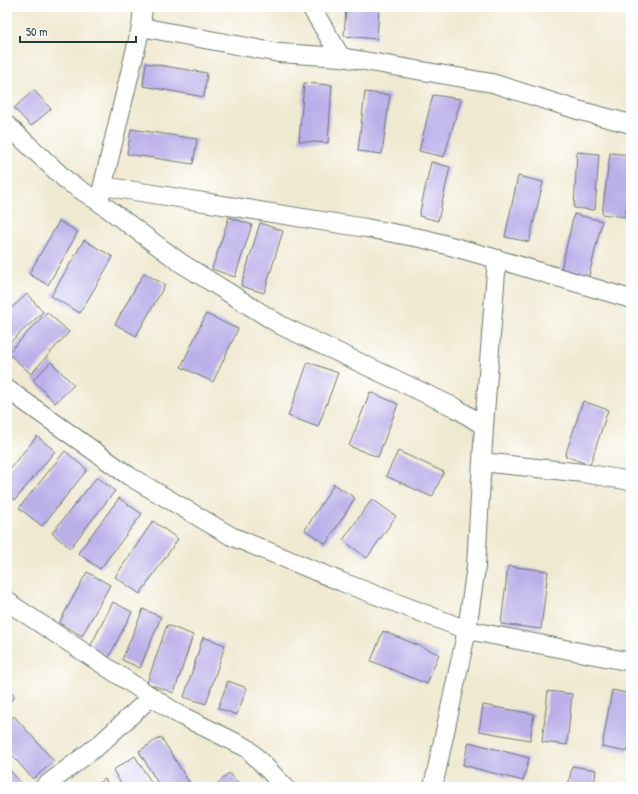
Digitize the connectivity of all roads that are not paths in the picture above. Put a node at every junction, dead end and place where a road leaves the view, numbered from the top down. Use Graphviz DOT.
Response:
graph roads {
  1 [pos="143,7"];
  2 [pos="312,7"];
  3 [pos="141,27"];
  4 [pos="342,56"];
  5 [pos="631,124"];
  6 [pos="7,125"];
  7 [pos="101,194"];
  8 [pos="497,259"];
  9 [pos="631,299"];
  10 [pos="7,389"];
  11 [pos="484,426"];
  12 [pos="482,462"];
  13 [pos="631,481"];
  14 [pos="9,604"];
  15 [pos="467,630"];
  16 [pos="631,662"];
  17 [pos="151,697"];
  18 [pos="44,787"];
  19 [pos="286,787"];
  20 [pos="433,787"];
  1 -- 3 [label="street"];
  2 -- 4 [label="street"];
  3 -- 4 [label="street"];
  3 -- 7 [label="street"];
  4 -- 5 [label="street"];
  6 -- 7 [label="street"];
  7 -- 8 [label="street"];
  7 -- 11 [label="street"];
  8 -- 9 [label="street"];
  8 -- 11 [label="street"];
  10 -- 15 [label="street"];
  11 -- 12 [label="street"];
  12 -- 13 [label="street"];
  12 -- 15 [label="street"];
  14 -- 17 [label="street"];
  15 -- 16 [label="street"];
  15 -- 20 [label="street"];
  17 -- 18 [label="street"];
  17 -- 19 [label="street"];
}
